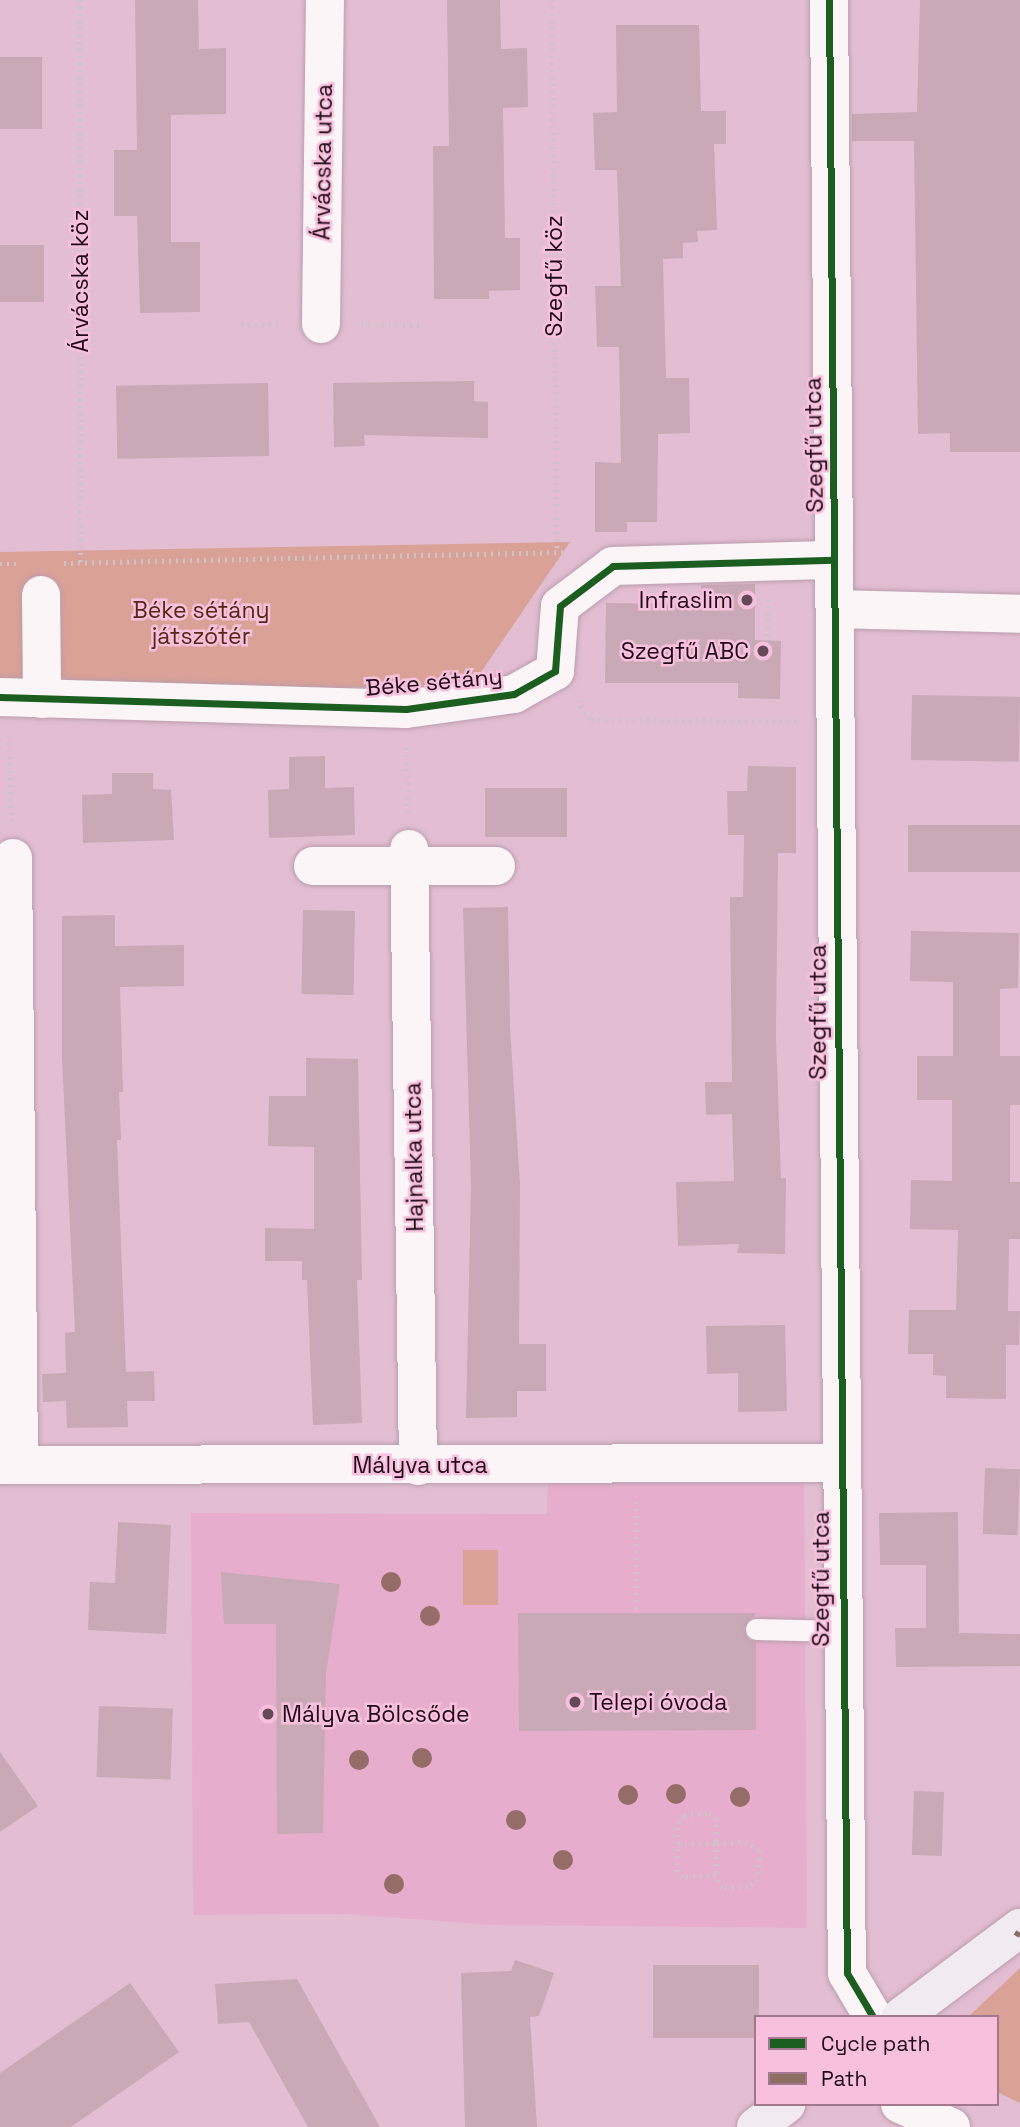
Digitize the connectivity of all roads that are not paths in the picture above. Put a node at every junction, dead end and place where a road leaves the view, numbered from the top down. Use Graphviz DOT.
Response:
graph roads {
  1 [pos="325,0"];
  2 [pos="829,0"];
  3 [pos="321,324"];
  4 [pos="834,561"];
  5 [pos="41,574"];
  6 [pos="835,609"];
  7 [pos="1020,614"];
  8 [pos="17,698"];
  9 [pos="409,857"];
  10 [pos="13,858"];
  11 [pos="313,866"];
  12 [pos="496,866"];
  13 [pos="840,1463"];
  14 [pos="10,1465"];
  15 [pos="418,1466"];
  16 [pos="756,1629"];
  17 [pos="840,1631"];
  18 [pos="1020,1928"];
  19 [pos="872,2015"];
  20 [pos="904,2015"];
  21 [pos="783,2106"];
  22 [pos="904,2106"];
  23 [pos="756,2127"];
  24 [pos="951,2127"];
  1 -- 3 [label="street, Árvácska utca"];
  2 -- 4 [label="street, Szegfű utca"];
  4 -- 6 [label="street, Szegfű utca"];
  4 -- 8 [label="street, Béke sétány"];
  5 -- 8 [label="street"];
  6 -- 7 [label="street"];
  6 -- 13 [label="street, Szegfű utca"];
  9 -- 11 [label="street"];
  9 -- 12 [label="street"];
  9 -- 15 [label="street, Hajnalka utca"];
  10 -- 14 [label="street"];
  13 -- 15 [label="street, Mályva utca"];
  13 -- 17 [label="street, Szegfű utca"];
  14 -- 15 [label="street, Mályva utca"];
  16 -- 17 [label="lane"];
  17 -- 19 [label="street, Szegfű utca"];
  18 -- 20 [label="main road"];
  21 -- 23 [label="main road"];
  22 -- 24 [label="street"];
}
